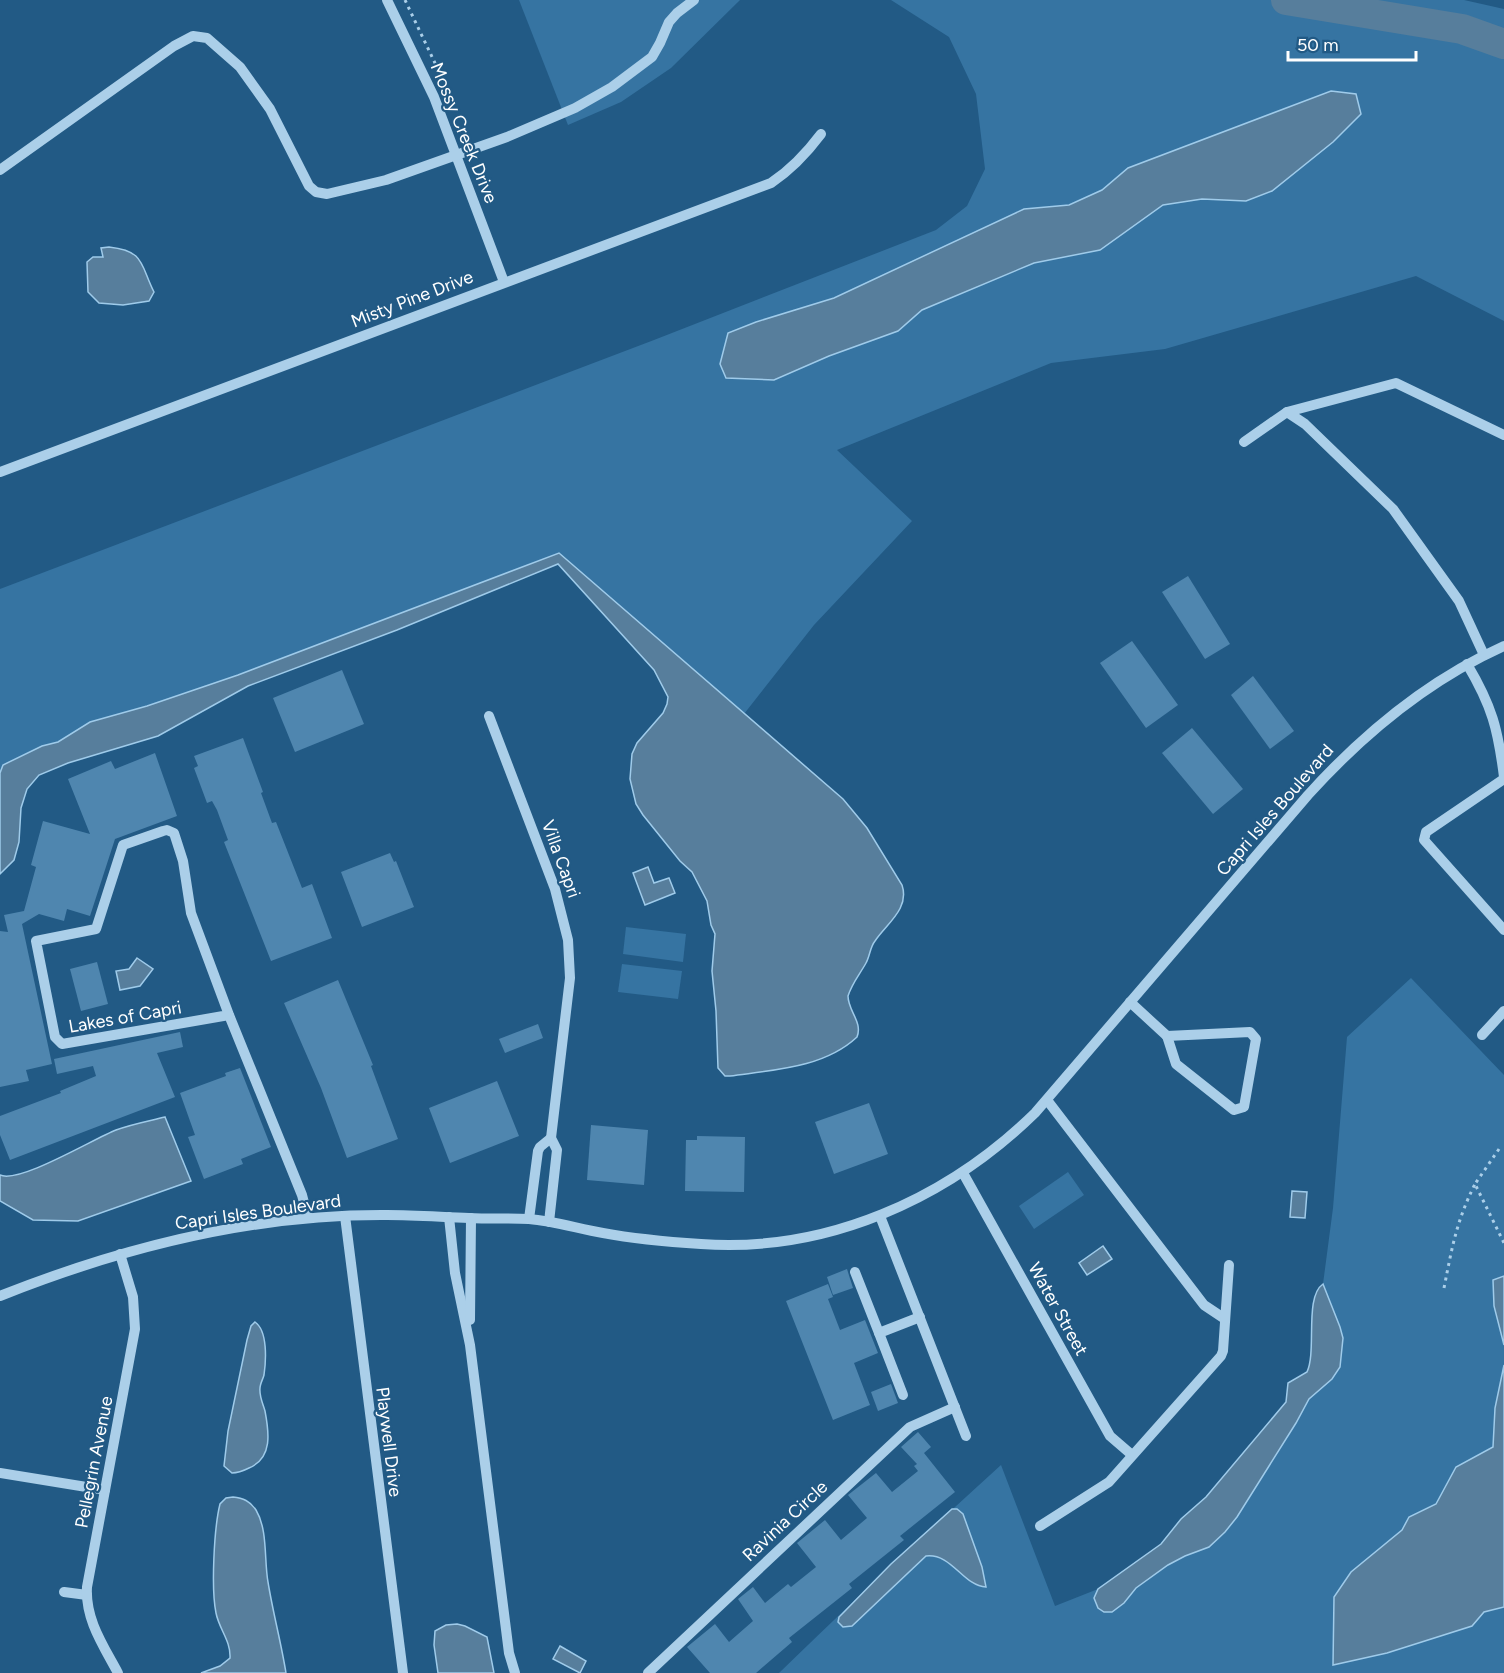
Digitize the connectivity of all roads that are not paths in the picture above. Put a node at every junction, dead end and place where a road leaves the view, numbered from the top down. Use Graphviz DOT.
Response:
graph roads {
  1 [pos="387,0"];
  2 [pos="694,0"];
  3 [pos="821,134"];
  4 [pos="457,156"];
  5 [pos="0,170"];
  6 [pos="504,282"];
  7 [pos="1287,412"];
  8 [pos="1504,435"];
  9 [pos="1244,442"];
  10 [pos="0,472"];
  11 [pos="1504,646"];
  12 [pos="1484,655"];
  13 [pos="1467,664"];
  14 [pos="1499,715"];
  15 [pos="489,716"];
  16 [pos="1504,778"];
  17 [pos="1504,930"];
  18 [pos="1130,1002"];
  19 [pos="1504,1011"];
  20 [pos="229,1015"];
  21 [pos="1482,1035"];
  22 [pos="1167,1036"];
  23 [pos="1047,1100"];
  24 [pos="551,1138"];
  25 [pos="963,1173"];
  26 [pos="345,1216"];
  27 [pos="880,1216"];
  28 [pos="449,1217"];
  29 [pos="309,1218"];
  30 [pos="471,1218"];
  31 [pos="529,1219"];
  32 [pos="549,1222"];
  33 [pos="120,1254"];
  34 [pos="1229,1265"];
  35 [pos="855,1272"];
  36 [pos="0,1296"];
  37 [pos="920,1317"];
  38 [pos="1225,1319"];
  39 [pos="879,1333"];
  40 [pos="470,1345"];
  41 [pos="903,1395"];
  42 [pos="955,1407"];
  43 [pos="966,1436"];
  44 [pos="1132,1455"];
  45 [pos="0,1473"];
  46 [pos="105,1490"];
  47 [pos="1040,1526"];
  48 [pos="64,1592"];
  49 [pos="87,1595"];
  50 [pos="118,1673"];
  51 [pos="402,1673"];
  52 [pos="515,1673"];
  53 [pos="648,1673"];
  1 -- 4 [label="street, Mossy Creek Drive"];
  2 -- 4 [label="street"];
  3 -- 6 [label="street, Misty Pine Drive"];
  4 -- 5 [label="street"];
  4 -- 6 [label="street, Mossy Creek Drive"];
  6 -- 10 [label="street, Misty Pine Drive"];
  7 -- 8 [label="street"];
  7 -- 9 [label="street"];
  7 -- 12 [label="street"];
  11 -- 12 [label="street, Capri Isles Boulevard"];
  12 -- 13 [label="street, Capri Isles Boulevard"];
  13 -- 14 [label="street"];
  13 -- 18 [label="street, Capri Isles Boulevard"];
  14 -- 16 [label="street"];
  15 -- 24 [label="street, Villa Capri"];
  16 -- 17 [label="street"];
  18 -- 22 [label="street"];
  18 -- 23 [label="street, Capri Isles Boulevard"];
  19 -- 21 [label="street"];
  20 -- 20 [label="street, Lakes of Capri"];
  20 -- 29 [label="street, Lakes of Capri"];
  22 -- 22 [label="street"];
  23 -- 25 [label="street, Capri Isles Boulevard"];
  23 -- 38 [label="street"];
  24 -- 31 [label="street"];
  24 -- 32 [label="street"];
  25 -- 27 [label="street, Capri Isles Boulevard"];
  25 -- 44 [label="street, Water Street"];
  26 -- 28 [label="street, Capri Isles Boulevard"];
  26 -- 29 [label="street, Capri Isles Boulevard"];
  26 -- 51 [label="street, Playwell Drive"];
  27 -- 32 [label="street, Capri Isles Boulevard"];
  27 -- 37 [label="street"];
  28 -- 30 [label="street, Capri Isles Boulevard"];
  28 -- 40 [label="street"];
  29 -- 33 [label="street, Capri Isles Boulevard"];
  30 -- 31 [label="street, Capri Isles Boulevard"];
  30 -- 40 [label="street"];
  31 -- 32 [label="street, Capri Isles Boulevard"];
  33 -- 36 [label="street, Capri Isles Boulevard"];
  33 -- 46 [label="street, Pellegrin Avenue"];
  34 -- 38 [label="street"];
  35 -- 39 [label="street"];
  37 -- 39 [label="street"];
  37 -- 42 [label="street"];
  38 -- 44 [label="street"];
  39 -- 41 [label="street"];
  40 -- 52 [label="street"];
  42 -- 43 [label="street"];
  42 -- 53 [label="street, Ravinia Circle"];
  44 -- 47 [label="street"];
  45 -- 46 [label="street"];
  46 -- 49 [label="street, Pellegrin Avenue"];
  48 -- 49 [label="street"];
  49 -- 50 [label="street, Pellegrin Avenue"];
}
